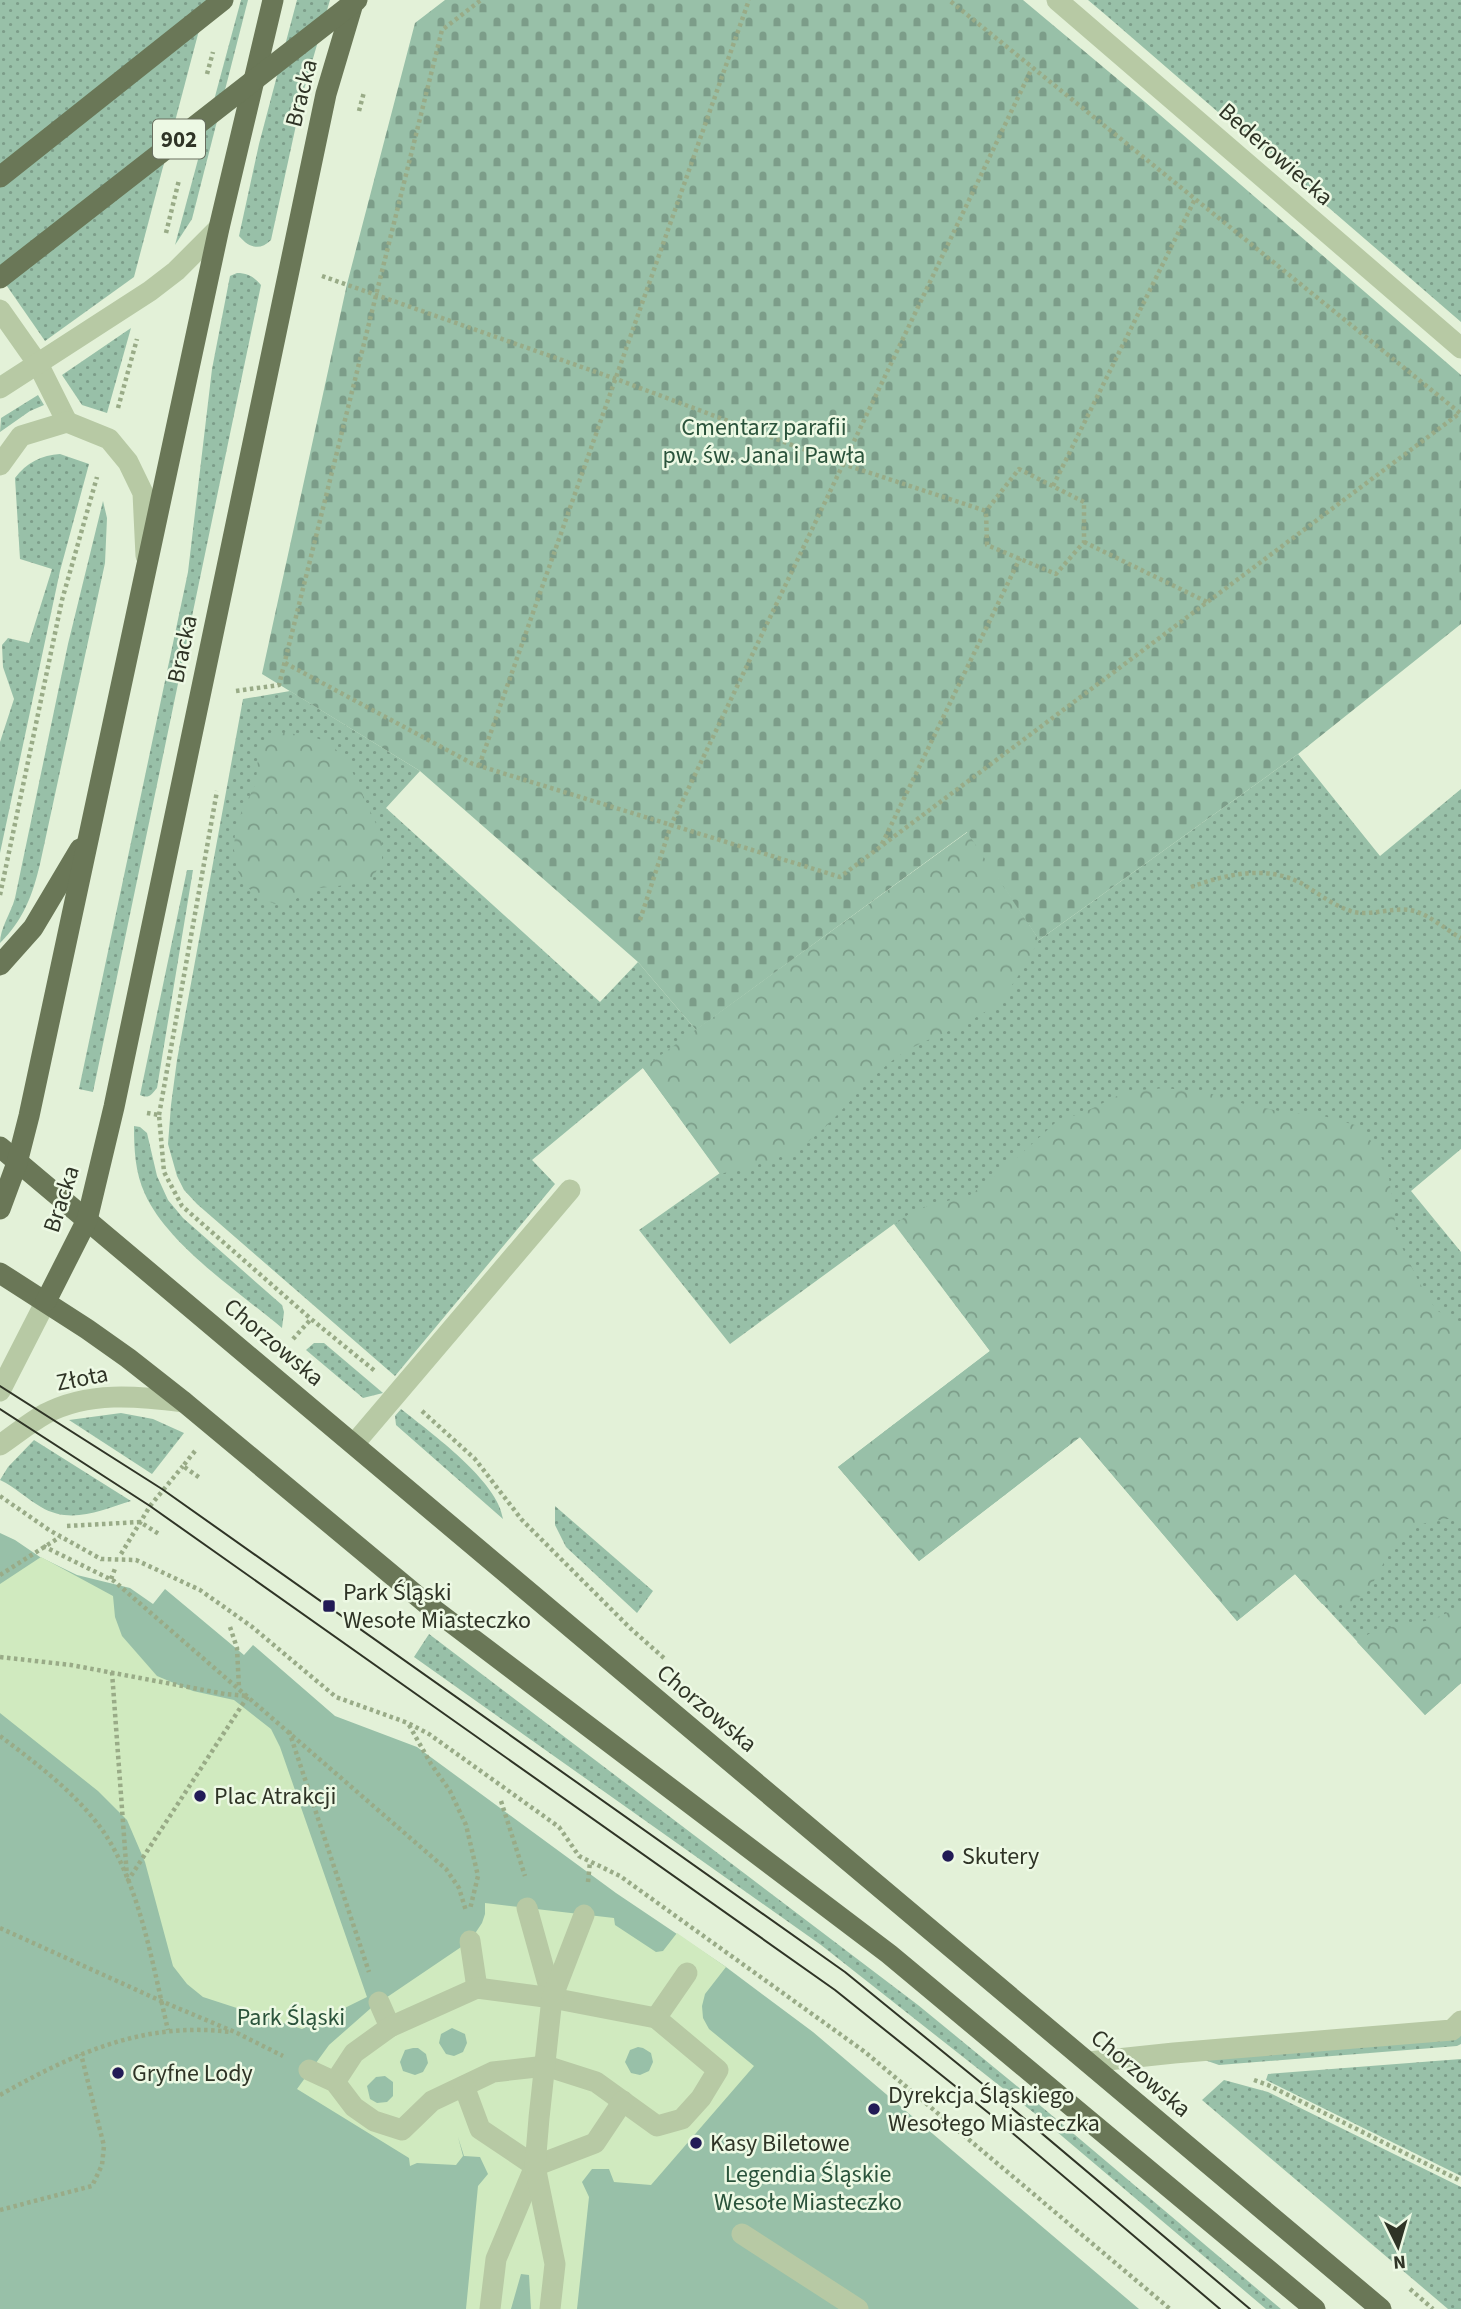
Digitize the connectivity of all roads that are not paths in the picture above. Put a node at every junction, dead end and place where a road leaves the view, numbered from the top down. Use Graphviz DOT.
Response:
graph roads {
  1 [pos="223,0"];
  2 [pos="273,0"];
  3 [pos="356,0"];
  4 [pos="1057,0"];
  5 [pos="0,177"];
  6 [pos="219,228"];
  7 [pos="0,278"];
  8 [pos="0,310"];
  9 [pos="1461,348"];
  10 [pos="38,364"];
  11 [pos="0,388"];
  12 [pos="67,422"];
  13 [pos="0,465"];
  14 [pos="146,562"];
  15 [pos="90,832"];
  16 [pos="0,965"];
  17 [pos="0,1147"];
  18 [pos="17,1163"];
  19 [pos="570,1190"];
  20 [pos="0,1209"];
  21 [pos="87,1220"];
  22 [pos="0,1273"];
  23 [pos="46,1301"];
  24 [pos="0,1391"];
  25 [pos="184,1402"];
  26 [pos="354,1444"];
  27 [pos="0,1445"];
  28 [pos="527,1908"];
  29 [pos="584,1915"];
  30 [pos="470,1941"];
  31 [pos="687,1973"];
  32 [pos="477,1988"];
  33 [pos="552,1998"];
  34 [pos="379,2002"];
  35 [pos="656,2018"];
  36 [pos="1461,2021"];
  37 [pos="390,2026"];
  38 [pos="1088,2062"];
  39 [pos="545,2066"];
  40 [pos="309,2070"];
  41 [pos="335,2082"];
  42 [pos="464,2086"];
  43 [pos="623,2101"];
  44 [pos="535,2166"];
  45 [pos="742,2234"];
  46 [pos="490,2309"];
  47 [pos="550,2309"];
  48 [pos="858,2309"];
  49 [pos="1315,2309"];
  50 [pos="1381,2309"];
  1 -- 5 [label="main road"];
  2 -- 6 [label="main road, Bracka"];
  3 -- 7 [label="main road, 902, bridge"];
  3 -- 21 [label="main road, Bracka"];
  4 -- 9 [label="street, Bederowiecka"];
  6 -- 10 [label="street"];
  6 -- 14 [label="main road, Bracka"];
  8 -- 10 [label="street"];
  10 -- 11 [label="street"];
  10 -- 12 [label="street"];
  12 -- 13 [label="street"];
  12 -- 14 [label="street"];
  14 -- 15 [label="main road, Bracka"];
  15 -- 16 [label="main road"];
  15 -- 18 [label="main road, Bracka"];
  17 -- 18 [label="main road, Chorzowska"];
  18 -- 20 [label="main road"];
  18 -- 21 [label="main road, Chorzowska"];
  19 -- 26 [label="street"];
  21 -- 23 [label="main road, Bracka"];
  21 -- 26 [label="main road, Chorzowska"];
  22 -- 23 [label="main road"];
  23 -- 24 [label="street"];
  23 -- 25 [label="main road"];
  25 -- 27 [label="street, Złota"];
  25 -- 49 [label="main road"];
  26 -- 38 [label="main road, Chorzowska"];
  28 -- 33 [label="street"];
  29 -- 33 [label="street"];
  30 -- 32 [label="street"];
  31 -- 35 [label="street"];
  32 -- 33 [label="street"];
  32 -- 37 [label="street"];
  33 -- 35 [label="street"];
  33 -- 39 [label="street"];
  34 -- 37 [label="street"];
  35 -- 43 [label="street"];
  36 -- 38 [label="street"];
  37 -- 41 [label="street"];
  38 -- 50 [label="main road, Chorzowska"];
  39 -- 42 [label="street"];
  39 -- 43 [label="street"];
  39 -- 44 [label="street"];
  40 -- 41 [label="street"];
  41 -- 42 [label="street"];
  42 -- 44 [label="street"];
  43 -- 44 [label="street"];
  44 -- 46 [label="street"];
  44 -- 47 [label="street"];
  45 -- 48 [label="street"];
}
